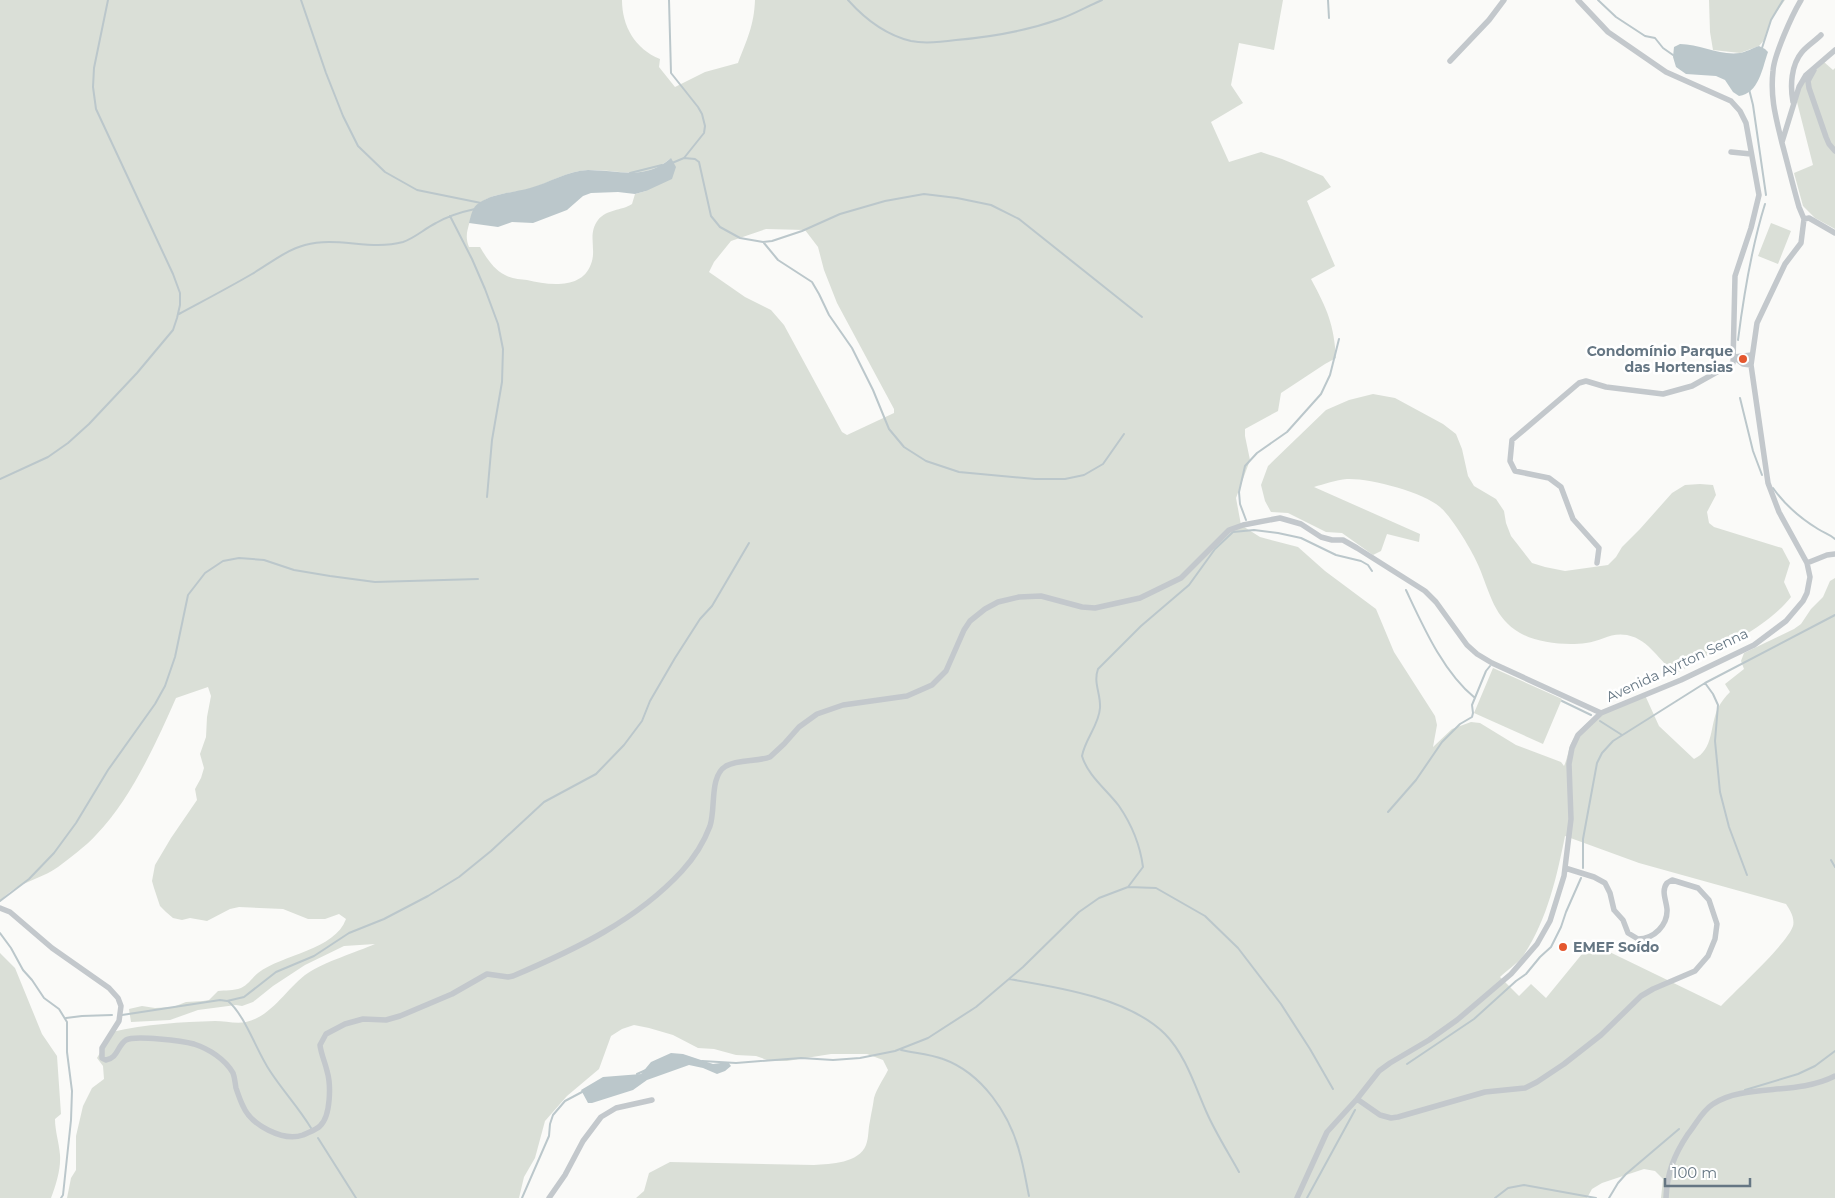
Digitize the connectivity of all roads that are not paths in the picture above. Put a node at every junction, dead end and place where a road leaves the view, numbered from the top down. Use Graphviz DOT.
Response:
graph roads {
  1 [pos="1504,0"];
  2 [pos="1578,0"];
  3 [pos="1801,0"];
  4 [pos="1821,36"];
  5 [pos="1835,50"];
  6 [pos="1450,61"];
  7 [pos="1815,67"];
  8 [pos="1794,105"];
  9 [pos="1782,142"];
  10 [pos="1835,151"];
  11 [pos="1731,152"];
  12 [pos="1751,154"];
  13 [pos="1804,219"];
  14 [pos="1835,233"];
  15 [pos="1752,355"];
  16 [pos="1734,358"];
  17 [pos="1751,365"];
  18 [pos="1835,554"];
  19 [pos="1597,563"];
  20 [pos="1807,563"];
  21 [pos="1601,714"];
  22 [pos="1565,868"];
  23 [pos="0,908"];
  24 [pos="1835,1076"];
  25 [pos="1357,1099"];
  26 [pos="652,1100"];
  27 [pos="549,1198"];
  28 [pos="1297,1198"];
  29 [pos="1666,1198"];
  1 -- 6 [label="street"];
  2 -- 12 [label="street"];
  3 -- 9 [label="street, Avenida Ayrton Senna"];
  4 -- 8 [label="street"];
  5 -- 7 [label="street"];
  7 -- 8 [label="street"];
  7 -- 10 [label="street"];
  8 -- 9 [label="street"];
  9 -- 13 [label="street, Avenida Ayrton Senna"];
  11 -- 12 [label="street"];
  12 -- 16 [label="street"];
  13 -- 14 [label="street"];
  13 -- 15 [label="street, Avenida Ayrton Senna"];
  15 -- 16 [label="street"];
  15 -- 17 [label="street, Avenida Ayrton Senna"];
  16 -- 17 [label="street"];
  16 -- 19 [label="street"];
  17 -- 20 [label="street, Avenida Ayrton Senna"];
  18 -- 20 [label="street"];
  20 -- 21 [label="street, Avenida Ayrton Senna"];
  21 -- 22 [label="street, Avenida Ayrton Senna"];
  21 -- 23 [label="street"];
  22 -- 25 [label="street, Avenida Ayrton Senna"];
  22 -- 25 [label="street"];
  24 -- 29 [label="street"];
  25 -- 28 [label="street, Avenida Ayrton Senna"];
  26 -- 27 [label="street"];
}
